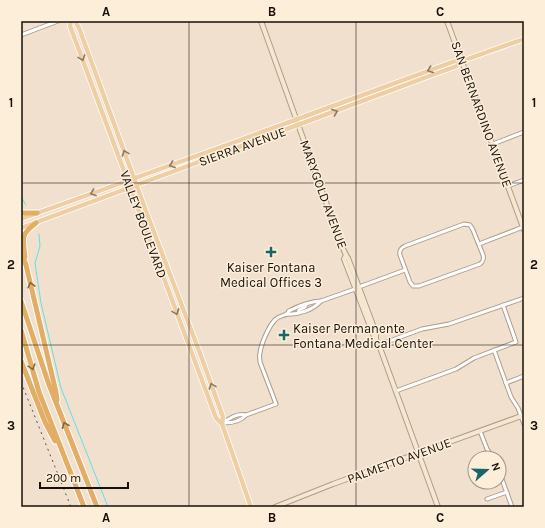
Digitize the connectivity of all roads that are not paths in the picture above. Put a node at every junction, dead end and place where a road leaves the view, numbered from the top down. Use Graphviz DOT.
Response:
graph roads {
  1 [pos="58,21"];
  2 [pos="71,21"];
  3 [pos="76,21"];
  4 [pos="261,21"];
  5 [pos="447,21"];
  6 [pos="21,35"];
  7 [pos="524,39"];
  8 [pos="462,62"];
  9 [pos="398,82"];
  10 [pos="371,98"];
  11 [pos="297,119"];
  12 [pos="299,125"];
  13 [pos="524,132"];
  14 [pos="493,144"];
  15 [pos="134,178"];
  16 [pos="128,180"];
  17 [pos="524,180"];
  18 [pos="136,185"];
  19 [pos="508,186"];
  20 [pos="130,187"];
  21 [pos="21,213"];
  22 [pos="37,213"];
  23 [pos="21,219"];
  24 [pos="36,222"];
  25 [pos="21,228"];
  26 [pos="524,228"];
  27 [pos="479,244"];
  28 [pos="21,252"];
  29 [pos="26,266"];
  30 [pos="405,270"];
  31 [pos="357,288"];
  32 [pos="524,298"];
  33 [pos="21,301"];
  34 [pos="321,301"];
  35 [pos="306,304"];
  36 [pos="504,305"];
  37 [pos="298,313"];
  38 [pos="286,314"];
  39 [pos="182,326"];
  40 [pos="21,330"];
  41 [pos="376,339"];
  42 [pos="197,345"];
  43 [pos="378,345"];
  44 [pos="494,350"];
  45 [pos="21,361"];
  46 [pos="524,376"];
  47 [pos="506,383"];
  48 [pos="396,391"];
  49 [pos="58,407"];
  50 [pos="523,416"];
  51 [pos="222,424"];
  52 [pos="524,424"];
  53 [pos="480,431"];
  54 [pos="488,450"];
  55 [pos="419,453"];
  56 [pos="71,474"];
  57 [pos="507,492"];
  58 [pos="486,499"];
  59 [pos="84,507"];
  60 [pos="98,507"];
  61 [pos="251,507"];
  62 [pos="274,507"];
  63 [pos="438,507"];
  64 [pos="512,507"];
  1 -- 6 [label="street"];
  2 -- 16 [label="main road, VALLEY BOULEVARD, one-way"];
  15 -- 3 [label="main road, VALLEY BOULEVARD, one-way"];
  4 -- 11 [label="street, MARYGOLD AVENUE"];
  5 -- 8 [label="street, SAN BERNARDINO AVENUE"];
  7 -- 8 [label="main road, SIERRA AVENUE"];
  8 -- 9 [label="main road, SIERRA AVENUE, one-way"];
  8 -- 10 [label="main road, SIERRA AVENUE"];
  8 -- 14 [label="street, SAN BERNARDINO AVENUE"];
  9 -- 10 [label="main road"];
  9 -- 11 [label="main road, SIERRA AVENUE"];
  12 -- 10 [label="main road, SIERRA AVENUE, one-way"];
  11 -- 12 [label="street, MARYGOLD AVENUE"];
  11 -- 15 [label="main road, SIERRA AVENUE, one-way"];
  12 -- 18 [label="main road, SIERRA AVENUE"];
  12 -- 31 [label="street, MARYGOLD AVENUE"];
  13 -- 14 [label="street"];
  14 -- 19 [label="street, SAN BERNARDINO AVENUE"];
  15 -- 16 [label="main road, SIERRA AVENUE"];
  15 -- 18 [label="main road, VALLEY BOULEVARD"];
  16 -- 20 [label="main road, VALLEY BOULEVARD"];
  16 -- 22 [label="main road, SIERRA AVENUE, one-way"];
  17 -- 19 [label="street"];
  18 -- 20 [label="main road, SIERRA AVENUE"];
  18 -- 42 [label="main road, VALLEY BOULEVARD"];
  19 -- 26 [label="street, SAN BERNARDINO AVENUE"];
  20 -- 24 [label="main road, SIERRA AVENUE"];
  20 -- 39 [label="main road, VALLEY BOULEVARD, one-way"];
  21 -- 22 [label="highway"];
  22 -- 23 [label="main road, SIERRA AVENUE"];
  24 -- 25 [label="main road, SIERRA AVENUE"];
  24 -- 29 [label="highway"];
  26 -- 27 [label="street"];
  27 -- 30 [label="street"];
  27 -- 30 [label="street"];
  28 -- 29 [label="highway"];
  49 -- 29 [label="highway, one-way"];
  30 -- 31 [label="street"];
  31 -- 34 [label="street"];
  31 -- 41 [label="street"];
  31 -- 41 [label="street"];
  32 -- 36 [label="street"];
  33 -- 49 [label="highway"];
  34 -- 35 [label="street"];
  34 -- 37 [label="street"];
  35 -- 37 [label="street"];
  35 -- 38 [label="street"];
  36 -- 43 [label="street"];
  36 -- 44 [label="street"];
  37 -- 38 [label="street"];
  38 -- 51 [label="street"];
  39 -- 42 [label="main road"];
  39 -- 51 [label="main road, VALLEY BOULEVARD"];
  40 -- 56 [label="highway, one-way"];
  41 -- 43 [label="street"];
  51 -- 42 [label="main road, VALLEY BOULEVARD, one-way"];
  43 -- 48 [label="street"];
  44 -- 47 [label="street"];
  44 -- 48 [label="street"];
  45 -- 56 [label="highway"];
  46 -- 47 [label="street"];
  47 -- 50 [label="street"];
  48 -- 55 [label="street"];
  60 -- 49 [label="highway, one-way"];
  50 -- 52 [label="street"];
  50 -- 53 [label="street, PALMETTO AVENUE"];
  51 -- 61 [label="main road, VALLEY BOULEVARD"];
  53 -- 54 [label="street"];
  53 -- 55 [label="street, PALMETTO AVENUE"];
  55 -- 62 [label="street, PALMETTO AVENUE"];
  55 -- 63 [label="street"];
  56 -- 59 [label="highway"];
  57 -- 58 [label="street"];
  57 -- 64 [label="street"];
}
